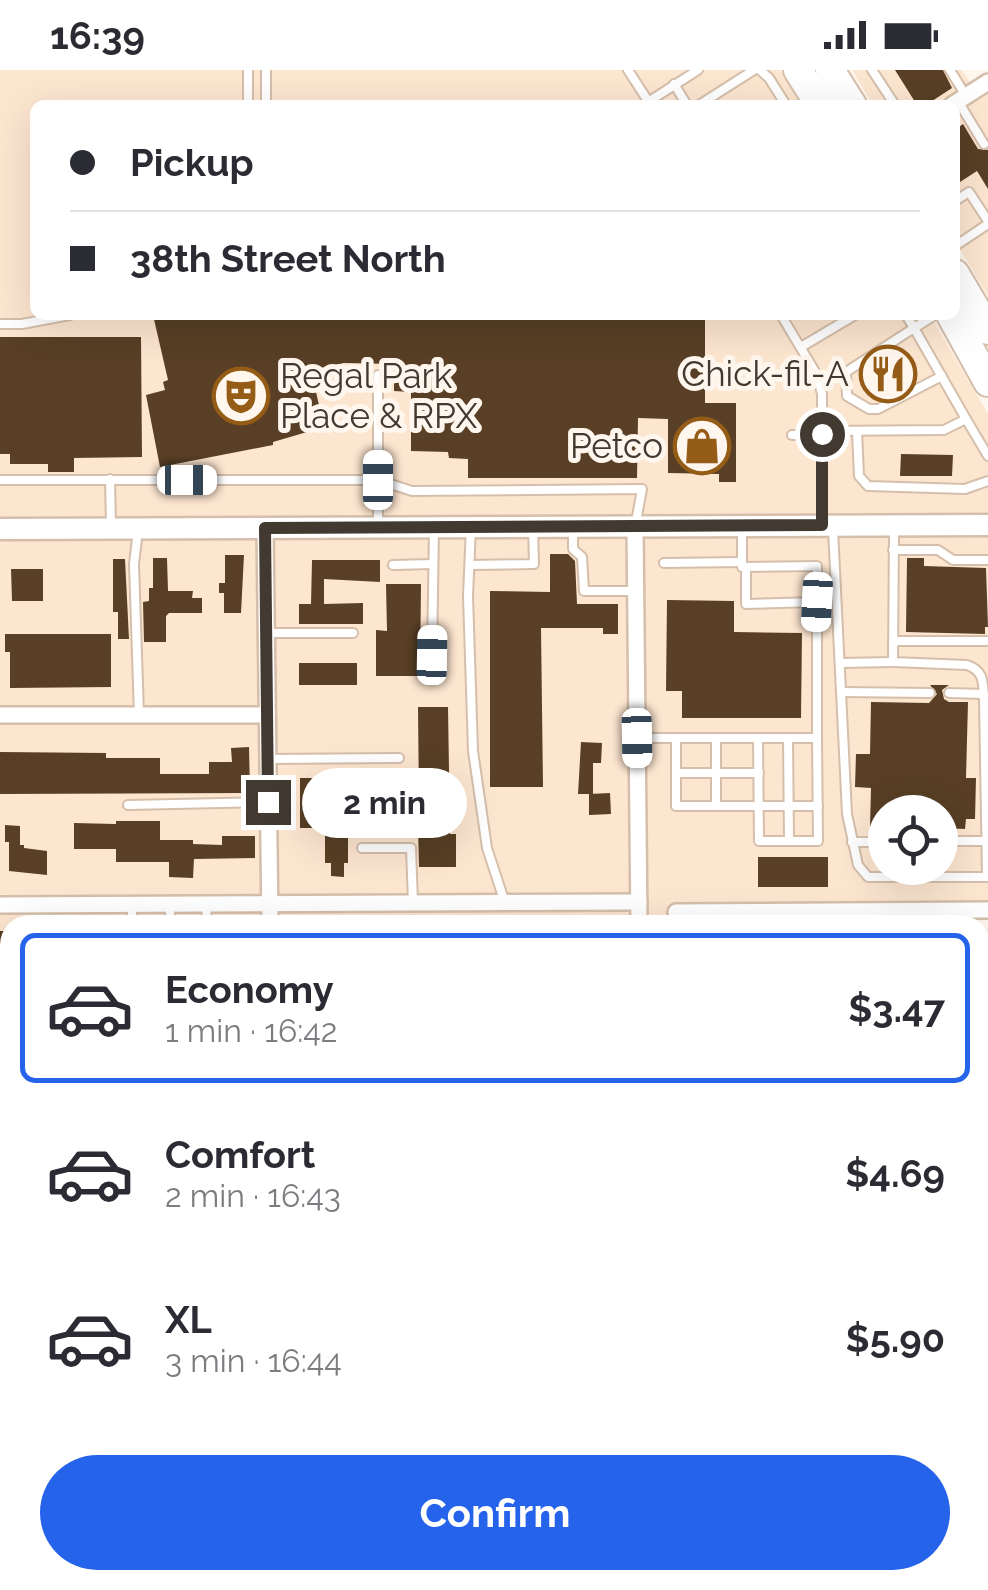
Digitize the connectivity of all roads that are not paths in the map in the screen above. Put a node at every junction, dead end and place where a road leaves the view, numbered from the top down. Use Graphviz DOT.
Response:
graph roads {
  1 [pos="248,70"];
  2 [pos="266,70"];
  3 [pos="628,70"];
  4 [pos="698,70"];
  5 [pos="757,70"];
  6 [pos="798,70"];
  7 [pos="830,70"];
  8 [pos="872,70"];
  9 [pos="950,70"];
  10 [pos="988,82"];
  11 [pos="674,84"];
  12 [pos="248,100"];
  13 [pos="266,100"];
  14 [pos="647,100"];
  15 [pos="653,100"];
  16 [pos="684,100"];
  17 [pos="707,100"];
  18 [pos="783,100"];
  19 [pos="817,100"];
  20 [pos="849,100"];
  21 [pos="892,100"];
  22 [pos="959,100"];
  23 [pos="960,100"];
  24 [pos="960,103"];
  25 [pos="984,144"];
  26 [pos="960,198"];
  27 [pos="988,223"];
  28 [pos="960,243"];
  29 [pos="960,282"];
  30 [pos="43,320"];
  31 [pos="785,320"];
  32 [pos="834,320"];
  33 [pos="846,320"];
  34 [pos="909,320"];
  35 [pos="927,320"];
  36 [pos="954,320"];
  37 [pos="986,323"];
  38 [pos="0,324"];
  39 [pos="837,325"];
  40 [pos="914,328"];
  41 [pos="801,347"];
  42 [pos="378,375"];
  43 [pos="942,376"];
  44 [pos="988,382"];
  45 [pos="878,410"];
  46 [pos="966,419"];
  47 [pos="857,431"];
  48 [pos="878,431"];
  49 [pos="822,433"];
  50 [pos="792,436"];
  51 [pos="988,456"];
  52 [pos="110,479"];
  53 [pos="0,480"];
  54 [pos="378,480"];
  55 [pos="988,481"];
  56 [pos="828,525"];
  57 [pos="894,525"];
  58 [pos="988,525"];
  59 [pos="742,526"];
  60 [pos="533,527"];
  61 [pos="573,527"];
  62 [pos="635,527"];
  63 [pos="265,528"];
  64 [pos="378,528"];
  65 [pos="434,528"];
  66 [pos="472,528"];
  67 [pos="0,529"];
  68 [pos="111,529"];
  69 [pos="138,529"];
  70 [pos="894,550"];
  71 [pos="988,560"];
  72 [pos="664,563"];
  73 [pos="433,564"];
  74 [pos="470,564"];
  75 [pos="744,564"];
  76 [pos="392,565"];
  77 [pos="636,591"];
  78 [pos="817,602"];
  79 [pos="266,633"];
  80 [pos="353,633"];
  81 [pos="893,641"];
  82 [pos="988,641"];
  83 [pos="432,655"];
  84 [pos="893,662"];
  85 [pos="841,663"];
  86 [pos="842,692"];
  87 [pos="930,693"];
  88 [pos="949,693"];
  89 [pos="985,698"];
  90 [pos="0,714"];
  91 [pos="139,715"];
  92 [pos="268,715"];
  93 [pos="637,738"];
  94 [pos="676,738"];
  95 [pos="716,738"];
  96 [pos="758,738"];
  97 [pos="788,738"];
  98 [pos="817,738"];
  99 [pos="399,758"];
  100 [pos="268,759"];
  101 [pos="676,773"];
  102 [pos="716,774"];
  103 [pos="759,774"];
  104 [pos="268,802"];
  105 [pos="128,805"];
  106 [pos="716,806"];
  107 [pos="759,806"];
  108 [pos="788,806"];
  109 [pos="818,806"];
  110 [pos="789,841"];
  111 [pos="986,841"];
  112 [pos="852,842"];
  113 [pos="868,842"];
  114 [pos="958,842"];
  115 [pos="362,848"];
  116 [pos="987,877"];
  117 [pos="639,902"];
  118 [pos="412,903"];
  119 [pos="505,903"];
  120 [pos="132,904"];
  121 [pos="170,904"];
  122 [pos="206,904"];
  123 [pos="270,904"];
  124 [pos="0,905"];
  125 [pos="988,910"];
  126 [pos="676,912"];
  127 [pos="132,915"];
  128 [pos="170,915"];
  129 [pos="207,915"];
  130 [pos="270,915"];
  131 [pos="639,915"];
  1 -- 12 [label="lane"];
  2 -- 13 [label="lane"];
  3 -- 14 [label="lane"];
  4 -- 11 [label="lane"];
  5 -- 17 [label="lane"];
  5 -- 18 [label="lane"];
  6 -- 19 [label="highway"];
  7 -- 20 [label="highway"];
  8 -- 21 [label="lane"];
  9 -- 22 [label="lane"];
  10 -- 23 [label="street"];
  11 -- 15 [label="lane"];
  11 -- 16 [label="lane"];
  24 -- 25 [label="lane"];
  26 -- 27 [label="lane"];
  27 -- 28 [label="lane"];
  29 -- 37 [label="highway"];
  30 -- 38 [label="lane"];
  31 -- 41 [label="lane"];
  32 -- 39 [label="lane"];
  33 -- 39 [label="lane"];
  34 -- 40 [label="lane"];
  35 -- 40 [label="lane"];
  36 -- 44 [label="highway"];
  39 -- 41 [label="lane"];
  40 -- 43 [label="lane"];
  40 -- 45 [label="lane"];
  41 -- 49 [label="lane"];
  42 -- 54 [label="lane"];
  43 -- 45 [label="lane"];
  43 -- 46 [label="lane"];
  45 -- 48 [label="lane"];
  46 -- 48 [label="lane"];
  46 -- 51 [label="lane"];
  47 -- 48 [label="lane"];
  47 -- 49 [label="lane"];
  47 -- 55 [label="lane"];
  49 -- 50 [label="lane"];
  49 -- 56 [label="lane"];
  52 -- 53 [label="lane"];
  52 -- 54 [label="lane"];
  52 -- 68 [label="lane"];
  54 -- 62 [label="lane"];
  54 -- 64 [label="lane"];
  56 -- 57 [label="street"];
  56 -- 59 [label="street"];
  56 -- 85 [label="lane"];
  57 -- 58 [label="street"];
  57 -- 70 [label="lane"];
  59 -- 62 [label="street"];
  59 -- 75 [label="lane"];
  60 -- 61 [label="street"];
  60 -- 66 [label="street"];
  60 -- 74 [label="lane"];
  61 -- 62 [label="street"];
  61 -- 77 [label="lane"];
  62 -- 77 [label="street"];
  63 -- 64 [label="street"];
  63 -- 69 [label="street"];
  63 -- 79 [label="street"];
  64 -- 65 [label="street"];
  65 -- 66 [label="street"];
  65 -- 73 [label="lane"];
  66 -- 74 [label="lane"];
  67 -- 68 [label="street"];
  68 -- 69 [label="street"];
  69 -- 91 [label="lane"];
  70 -- 71 [label="lane"];
  70 -- 81 [label="lane"];
  72 -- 75 [label="lane"];
  73 -- 76 [label="lane"];
  73 -- 83 [label="lane"];
  74 -- 119 [label="lane"];
  75 -- 78 [label="lane"];
  75 -- 78 [label="lane"];
  77 -- 93 [label="street"];
  78 -- 98 [label="lane"];
  79 -- 80 [label="lane"];
  79 -- 92 [label="street"];
  81 -- 82 [label="lane"];
  81 -- 84 [label="lane"];
  84 -- 85 [label="lane"];
  84 -- 89 [label="lane"];
  85 -- 86 [label="lane"];
  86 -- 87 [label="lane"];
  86 -- 112 [label="lane"];
  88 -- 89 [label="lane"];
  89 -- 111 [label="lane"];
  90 -- 91 [label="street"];
  91 -- 92 [label="street"];
  92 -- 100 [label="street"];
  93 -- 94 [label="lane"];
  93 -- 117 [label="street"];
  94 -- 95 [label="lane"];
  94 -- 101 [label="lane"];
  95 -- 96 [label="lane"];
  95 -- 102 [label="lane"];
  96 -- 97 [label="lane"];
  96 -- 103 [label="lane"];
  97 -- 98 [label="lane"];
  97 -- 108 [label="lane"];
  98 -- 109 [label="lane"];
  99 -- 100 [label="lane"];
  100 -- 104 [label="street"];
  101 -- 102 [label="lane"];
  101 -- 106 [label="lane"];
  102 -- 103 [label="lane"];
  102 -- 106 [label="lane"];
  103 -- 107 [label="lane"];
  104 -- 105 [label="lane"];
  104 -- 123 [label="street"];
  106 -- 107 [label="lane"];
  107 -- 108 [label="lane"];
  107 -- 110 [label="lane"];
  108 -- 109 [label="lane"];
  108 -- 110 [label="lane"];
  109 -- 110 [label="lane"];
  111 -- 114 [label="lane"];
  111 -- 116 [label="lane"];
  112 -- 113 [label="lane"];
  112 -- 116 [label="lane"];
  115 -- 118 [label="lane"];
  117 -- 119 [label="street"];
  117 -- 131 [label="street"];
  118 -- 119 [label="street"];
  118 -- 123 [label="street"];
  120 -- 121 [label="street"];
  120 -- 124 [label="street"];
  120 -- 127 [label="lane"];
  121 -- 122 [label="street"];
  121 -- 128 [label="lane"];
  122 -- 123 [label="street"];
  122 -- 129 [label="lane"];
  123 -- 130 [label="street"];
  125 -- 126 [label="street"];
}
